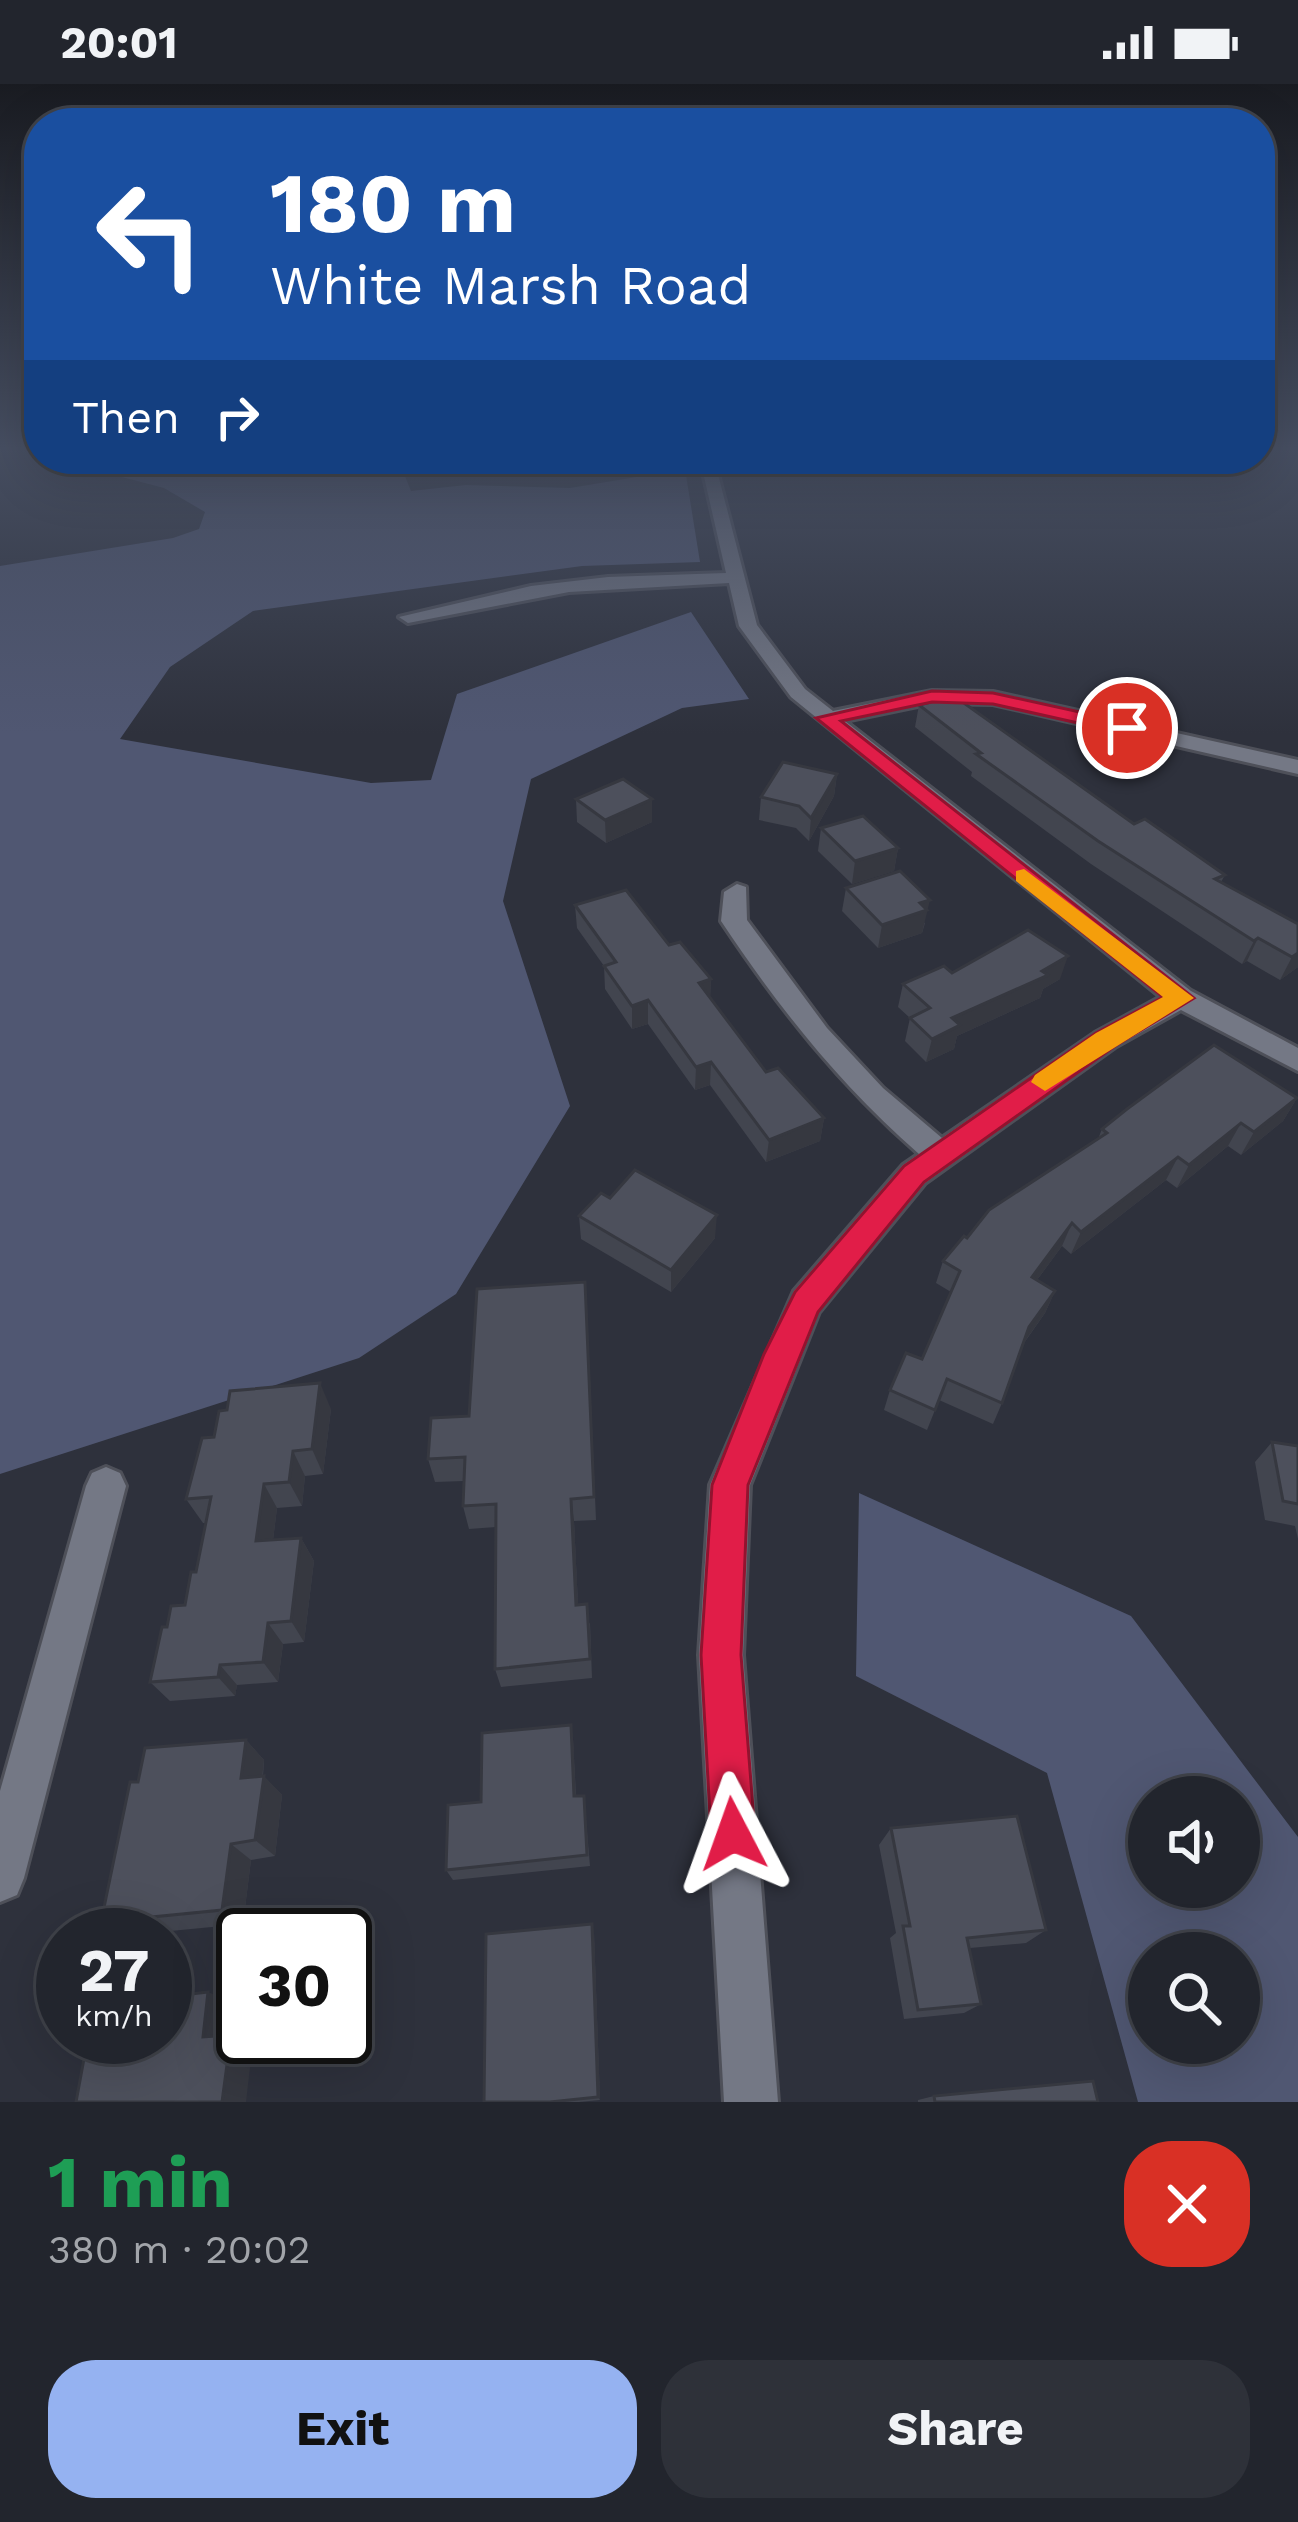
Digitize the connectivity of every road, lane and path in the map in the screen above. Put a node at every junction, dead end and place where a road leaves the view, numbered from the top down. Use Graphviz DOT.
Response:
graph roads {
  1 [pos="725,545"];
  2 [pos="730,566"];
  3 [pos="408,617"];
  4 [pos="826,718"];
  5 [pos="1298,767"];
  6 [pos="737,892"];
  7 [pos="1181,998"];
  8 [pos="1298,1060"];
  9 [pos="940,1154"];
  10 [pos="106,1486"];
  11 [pos="0,1878"];
  12 [pos="752,2102"];
  1 -- 2 [label="street"];
  2 -- 3 [label="street"];
  2 -- 4 [label="street"];
  4 -- 5 [label="street"];
  4 -- 7 [label="street"];
  6 -- 9 [label="street"];
  7 -- 8 [label="street"];
  7 -- 9 [label="street"];
  9 -- 12 [label="street"];
  10 -- 11 [label="street"];
}
